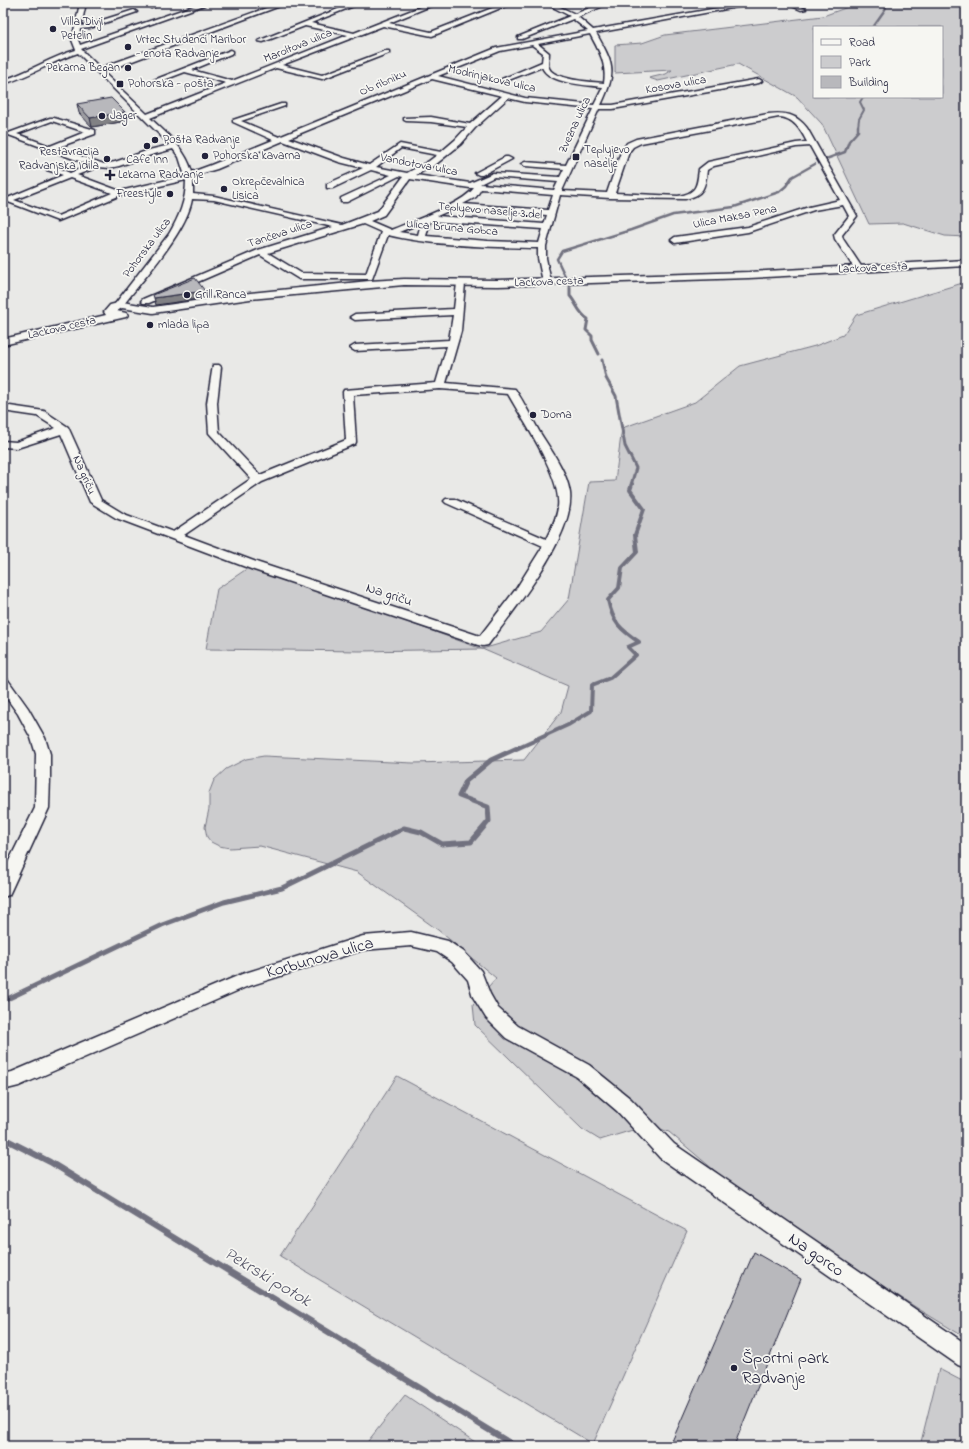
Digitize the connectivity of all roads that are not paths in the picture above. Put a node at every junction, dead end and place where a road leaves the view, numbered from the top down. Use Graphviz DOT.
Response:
graph roads {
  1 [pos="83,3"];
  2 [pos="161,3"];
  3 [pos="207,3"];
  4 [pos="285,3"];
  5 [pos="358,3"];
  6 [pos="435,3"];
  7 [pos="510,3"];
  8 [pos="548,3"];
  9 [pos="607,3"];
  10 [pos="756,3"];
  11 [pos="788,3"];
  12 [pos="151,6"];
  13 [pos="802,9"];
  14 [pos="134,12"];
  15 [pos="574,16"];
  16 [pos="306,24"];
  17 [pos="384,24"];
  18 [pos="77,28"];
  19 [pos="592,32"];
  20 [pos="355,35"];
  21 [pos="262,41"];
  22 [pos="515,41"];
  23 [pos="531,42"];
  24 [pos="78,49"];
  25 [pos="231,52"];
  26 [pos="387,52"];
  27 [pos="546,63"];
  28 [pos="277,66"];
  29 [pos="186,70"];
  30 [pos="99,71"];
  31 [pos="430,76"];
  32 [pos="504,80"];
  33 [pos="156,81"];
  34 [pos="759,81"];
  35 [pos="3,82"];
  36 [pos="234,83"];
  37 [pos="607,85"];
  38 [pos="506,96"];
  39 [pos="283,105"];
  40 [pos="597,107"];
  41 [pos="443,111"];
  42 [pos="146,117"];
  43 [pos="406,119"];
  44 [pos="432,120"];
  45 [pos="472,126"];
  46 [pos="280,139"];
  47 [pos="813,144"];
  48 [pos="175,146"];
  49 [pos="50,148"];
  50 [pos="442,154"];
  51 [pos="508,159"];
  52 [pos="525,164"];
  53 [pos="96,165"];
  54 [pos="568,167"];
  55 [pos="50,168"];
  56 [pos="370,168"];
  57 [pos="398,174"];
  58 [pos="69,175"];
  59 [pos="190,176"];
  60 [pos="408,176"];
  61 [pos="563,180"];
  62 [pos="455,184"];
  63 [pos="330,186"];
  64 [pos="475,187"];
  65 [pos="119,193"];
  66 [pos="557,193"];
  67 [pos="190,196"];
  68 [pos="610,196"];
  69 [pos="344,200"];
  70 [pos="844,202"];
  71 [pos="454,206"];
  72 [pos="552,213"];
  73 [pos="427,218"];
  74 [pos="363,221"];
  75 [pos="548,227"];
  76 [pos="342,228"];
  77 [pos="388,232"];
  78 [pos="421,238"];
  79 [pos="675,240"];
  80 [pos="542,246"];
  81 [pos="260,252"];
  82 [pos="966,263"];
  83 [pos="859,269"];
  84 [pos="547,282"];
  85 [pos="461,283"];
  86 [pos="149,305"];
  87 [pos="124,308"];
  88 [pos="459,312"];
  89 [pos="355,317"];
  90 [pos="3,342"];
  91 [pos="452,343"];
  92 [pos="355,348"];
  93 [pos="216,367"];
  94 [pos="440,386"];
  95 [pos="3,408"];
  96 [pos="64,430"];
  97 [pos="3,444"];
  98 [pos="258,480"];
  99 [pos="450,501"];
  100 [pos="175,536"];
  101 [pos="550,545"];
  102 [pos="3,683"];
  103 [pos="3,890"];
  104 [pos="3,1082"];
  105 [pos="667,1152"];
  106 [pos="966,1357"];
  1 -- 18 [label="street"];
  2 -- 12 [label="street"];
  3 -- 24 [label="street"];
  4 -- 30 [label="street"];
  5 -- 16 [label="street"];
  6 -- 17 [label="street, Maroltova ulica"];
  7 -- 17 [label="street"];
  8 -- 15 [label="street, Zvezna ulica"];
  9 -- 15 [label="street"];
  10 -- 19 [label="street, Ob ribniku"];
  11 -- 13 [label="street"];
  14 -- 18 [label="street"];
  15 -- 19 [label="street, Zvezna ulica"];
  15 -- 22 [label="street"];
  16 -- 20 [label="street"];
  16 -- 21 [label="street"];
  17 -- 20 [label="street, Maroltova ulica"];
  18 -- 24 [label="street"];
  19 -- 23 [label="street, Ob ribniku"];
  19 -- 37 [label="street, Zvezna ulica"];
  20 -- 28 [label="street, Maroltova ulica"];
  23 -- 27 [label="street"];
  23 -- 31 [label="street, Ob ribniku"];
  24 -- 30 [label="street, Pohorska ulica"];
  24 -- 35 [label="street"];
  25 -- 29 [label="street"];
  26 -- 28 [label="street"];
  27 -- 32 [label="street"];
  27 -- 37 [label="street"];
  28 -- 36 [label="street, Maroltova ulica"];
  29 -- 33 [label="street"];
  29 -- 36 [label="street"];
  30 -- 42 [label="street, Pohorska ulica"];
  31 -- 38 [label="street, Modrinjakova ulica"];
  31 -- 46 [label="street, Ob ribniku"];
  34 -- 40 [label="street, Kosova ulica"];
  36 -- 42 [label="street, Maroltova ulica"];
  37 -- 40 [label="street, Zvezna ulica"];
  38 -- 40 [label="street, Modrinjakova ulica"];
  38 -- 45 [label="street"];
  39 -- 46 [label="street, Vandotova ulica"];
  40 -- 54 [label="street, Zvezna ulica"];
  41 -- 44 [label="street"];
  42 -- 48 [label="street, Pohorska ulica"];
  43 -- 44 [label="street"];
  44 -- 45 [label="street"];
  45 -- 50 [label="street"];
  46 -- 56 [label="street, Vandotova ulica"];
  46 -- 59 [label="street, Ob ribniku"];
  47 -- 68 [label="street, Vandotova ulica"];
  47 -- 68 [label="street"];
  47 -- 70 [label="street"];
  48 -- 53 [label="street"];
  48 -- 59 [label="street, Pohorska ulica"];
  49 -- 49 [label="street"];
  49 -- 53 [label="street"];
  50 -- 56 [label="street"];
  50 -- 60 [label="street"];
  51 -- 62 [label="street"];
  52 -- 54 [label="street"];
  53 -- 58 [label="street"];
  54 -- 61 [label="street, Zvezna ulica"];
  55 -- 58 [label="street"];
  56 -- 57 [label="street, Vandotova ulica"];
  56 -- 63 [label="street"];
  57 -- 60 [label="street, Vandotova ulica"];
  57 -- 69 [label="street"];
  58 -- 65 [label="street"];
  58 -- 65 [label="street"];
  59 -- 65 [label="street"];
  59 -- 67 [label="street, Pohorska ulica"];
  60 -- 62 [label="street, Vandotova ulica"];
  60 -- 74 [label="street, Tančeva ulica"];
  61 -- 64 [label="street"];
  61 -- 66 [label="street, Zvezna ulica"];
  62 -- 64 [label="street, Vandotova ulica"];
  64 -- 66 [label="street, Vandotova ulica"];
  64 -- 71 [label="street"];
  66 -- 68 [label="street, Vandotova ulica"];
  66 -- 72 [label="street, Zvezna ulica"];
  67 -- 76 [label="street"];
  67 -- 87 [label="street, Pohorska ulica"];
  70 -- 79 [label="street, Ulica Maksa Pena"];
  70 -- 83 [label="street"];
  71 -- 72 [label="street"];
  71 -- 73 [label="street"];
  72 -- 75 [label="street, Zvezna ulica"];
  73 -- 75 [label="street, Teplyevo naselje 3.del"];
  73 -- 77 [label="street"];
  73 -- 78 [label="street, Teplyevo naselje 3.del"];
  74 -- 76 [label="street, Tančeva ulica"];
  74 -- 77 [label="street, Ulica Bruna Gobca"];
  75 -- 80 [label="street, Zvezna ulica"];
  76 -- 81 [label="street, Tančeva ulica"];
  77 -- 78 [label="street, Ulica Bruna Gobca"];
  77 -- 81 [label="street"];
  78 -- 80 [label="street, Ulica Bruna Gobca"];
  80 -- 84 [label="street, Zvezna ulica"];
  81 -- 86 [label="street, Tančeva ulica"];
  82 -- 83 [label="street, Lackova cesta"];
  83 -- 84 [label="street, Lackova cesta"];
  84 -- 85 [label="street, Lackova cesta"];
  85 -- 86 [label="street, Lackova cesta"];
  85 -- 88 [label="street"];
  86 -- 87 [label="street, Lackova cesta"];
  87 -- 90 [label="street, Lackova cesta"];
  88 -- 89 [label="street"];
  88 -- 91 [label="street"];
  91 -- 92 [label="street"];
  91 -- 94 [label="street"];
  93 -- 98 [label="street"];
  94 -- 98 [label="street, Na griču"];
  94 -- 101 [label="street, Na griču"];
  95 -- 96 [label="street"];
  96 -- 97 [label="street"];
  96 -- 100 [label="street, Na griču"];
  98 -- 100 [label="street, Na griču"];
  99 -- 101 [label="street"];
  100 -- 101 [label="street, Na griču"];
  102 -- 103 [label="street"];
  104 -- 105 [label="street, Korbunova ulica"];
  105 -- 106 [label="street, Na gorco"];
}
